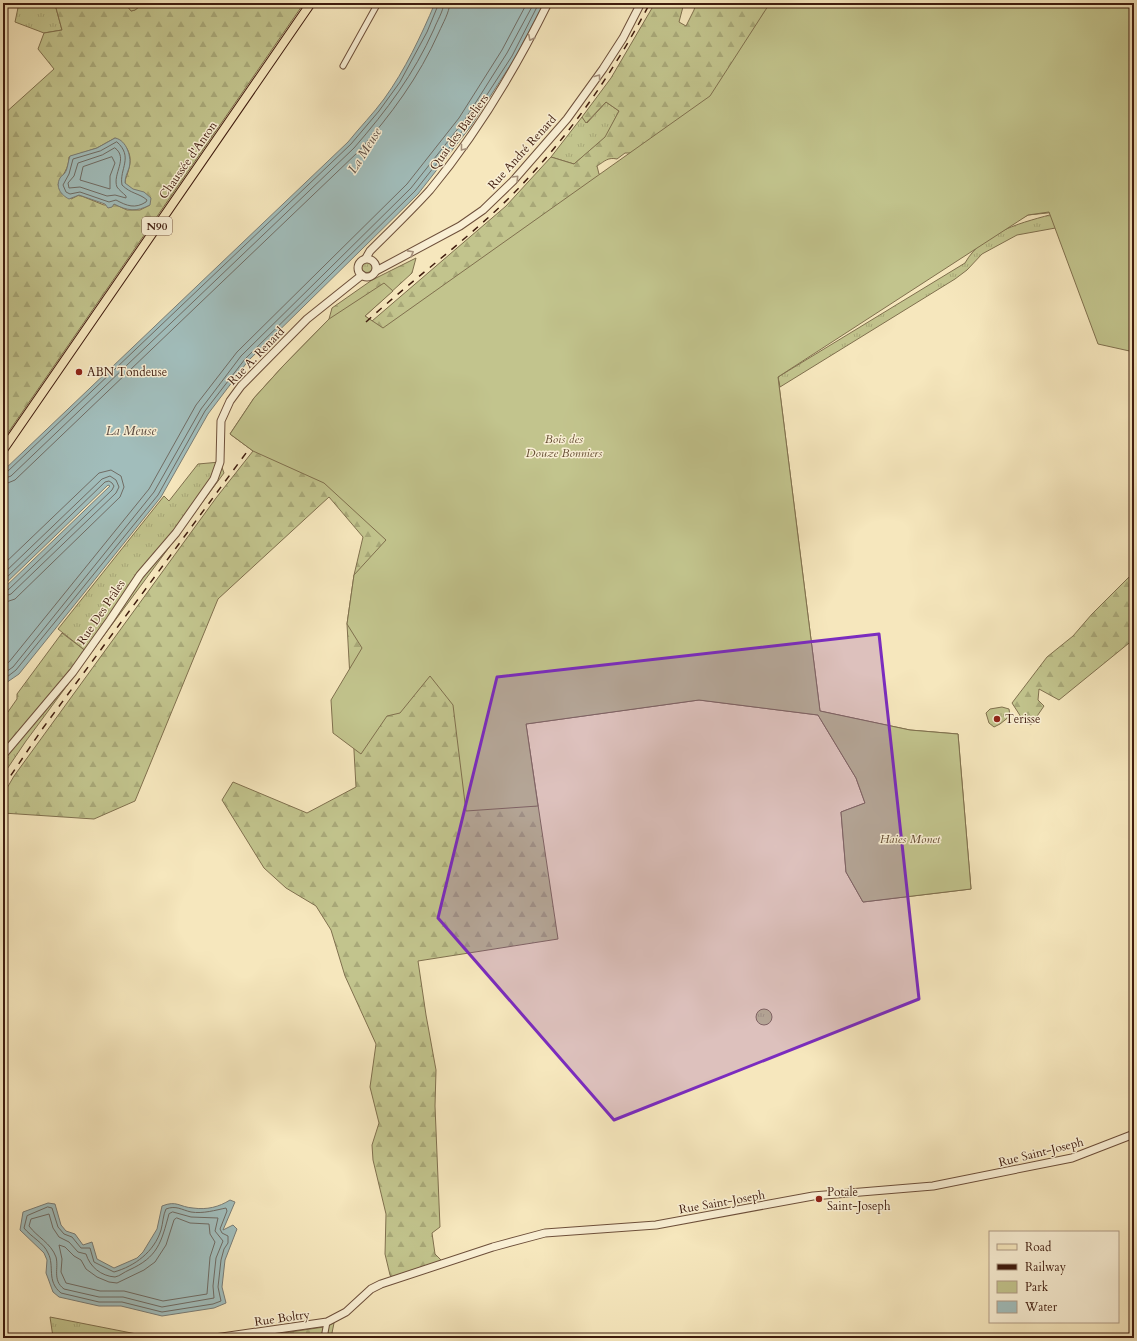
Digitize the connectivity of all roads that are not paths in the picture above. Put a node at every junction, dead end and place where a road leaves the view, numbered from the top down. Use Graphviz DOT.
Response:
graph roads {
  1 [pos="311,3"];
  2 [pos="378,3"];
  3 [pos="548,3"];
  4 [pos="641,3"];
  5 [pos="343,66"];
  6 [pos="366,258"];
  7 [pos="376,271"];
  8 [pos="362,276"];
  9 [pos="3,450"];
  10 [pos="214,479"];
  11 [pos="3,755"];
  12 [pos="1134,1134"];
  13 [pos="327,1322"];
  14 [pos="215,1338"];
  15 [pos="324,1338"];
  1 -- 9 [label="main road, Chaussée d'Anton / N90"];
  2 -- 5 [label="street"];
  3 -- 6 [label="street, Quai des Bateliers, one-way"];
  7 -- 4 [label="street, Rue André Renard, one-way"];
  6 -- 7 [label="street"];
  6 -- 8 [label="street"];
  7 -- 8 [label="street"];
  8 -- 10 [label="street, Rue A. Renard"];
  10 -- 11 [label="street, Rue Des Prâles"];
  12 -- 13 [label="street, Rue Saint-Joseph"];
  13 -- 14 [label="street, Rue Boltry"];
  13 -- 15 [label="street"];
}
